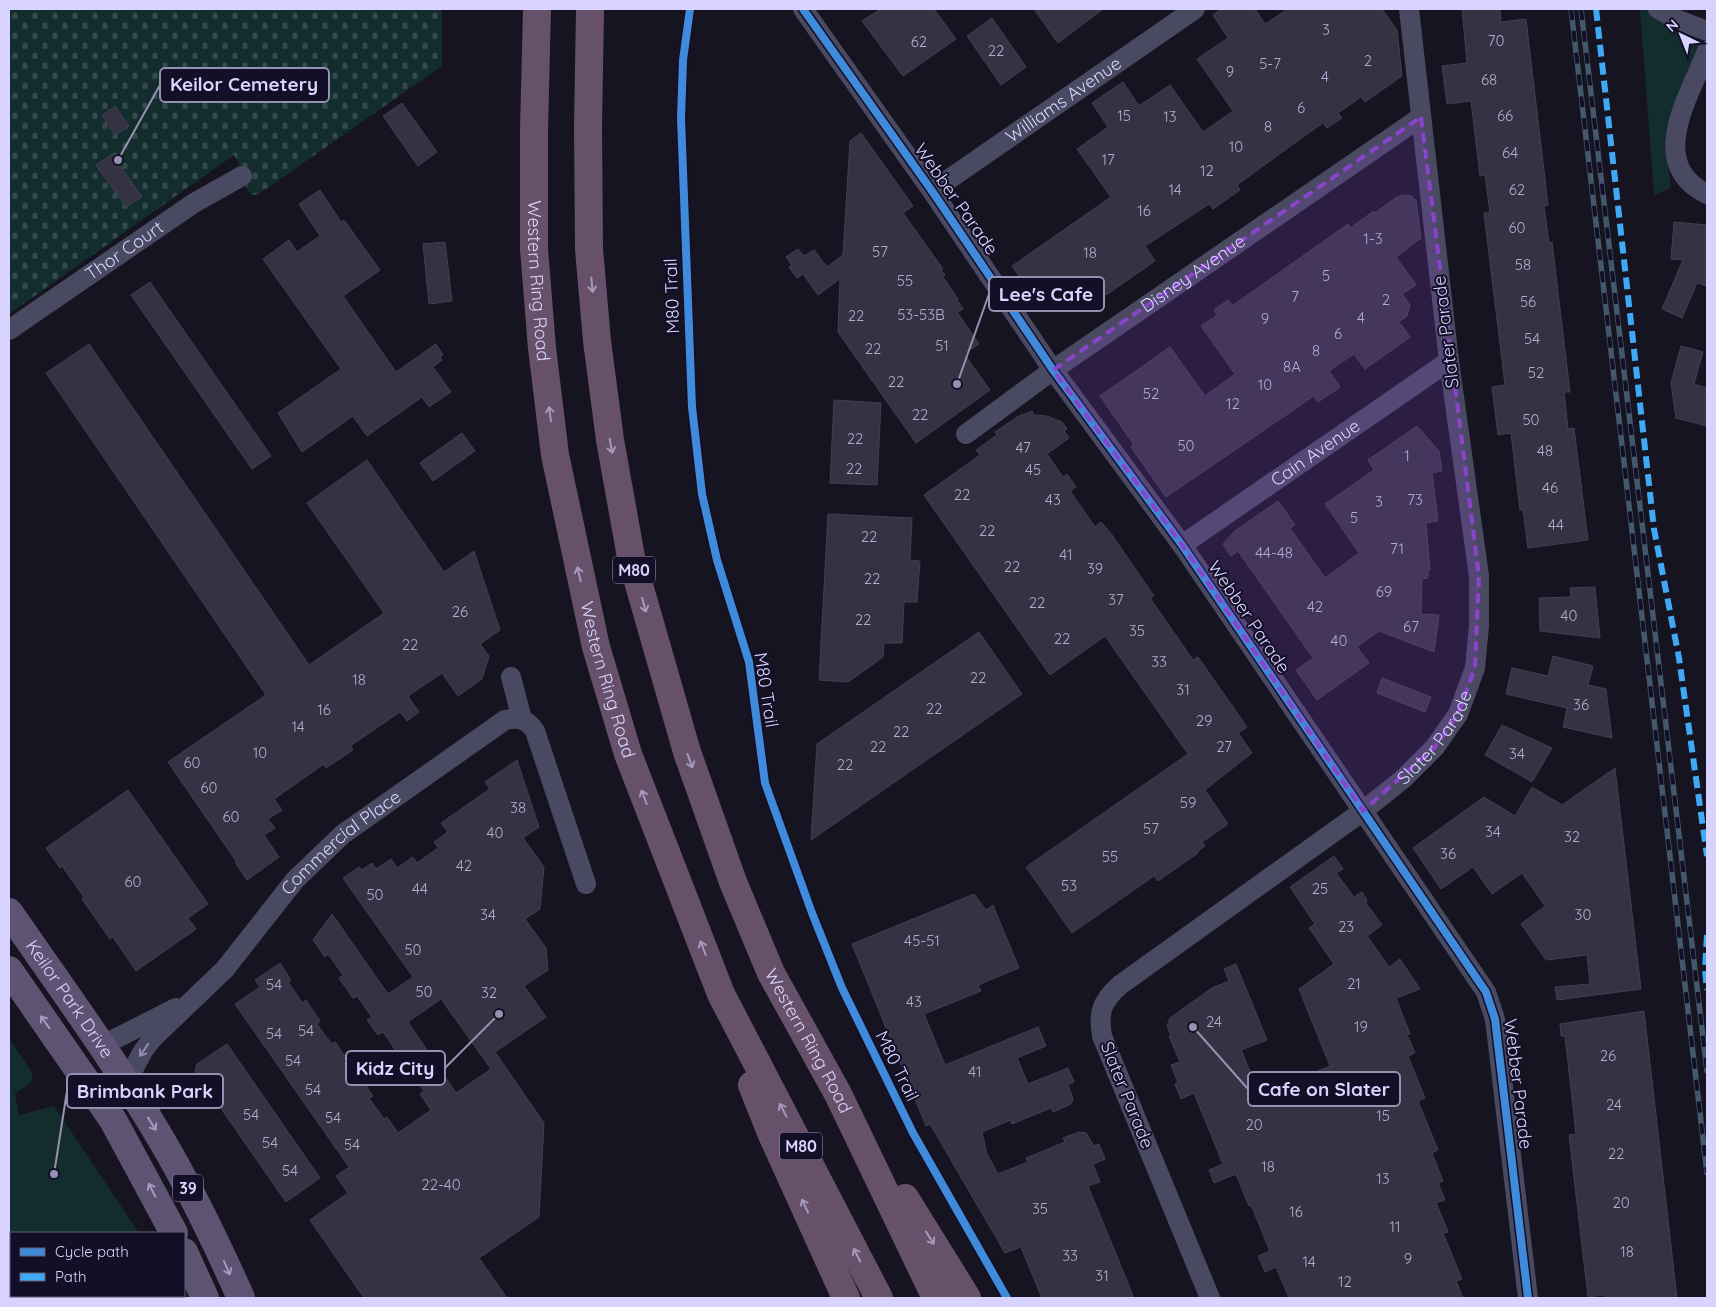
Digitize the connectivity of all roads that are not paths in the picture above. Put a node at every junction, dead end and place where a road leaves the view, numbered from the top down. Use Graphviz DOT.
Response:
graph roads {
  1 [pos="590,9"];
  2 [pos="608,9"];
  3 [pos="803,9"];
  4 [pos="1195,9"];
  5 [pos="1410,9"];
  6 [pos="1658,9"];
  7 [pos="536,16"];
  8 [pos="1707,31"];
  9 [pos="1707,51"];
  10 [pos="1422,117"];
  11 [pos="242,176"];
  12 [pos="932,190"];
  13 [pos="1707,194"];
  14 [pos="589,249"];
  15 [pos="9,330"];
  16 [pos="1449,361"];
  17 [pos="1053,370"];
  18 [pos="966,434"];
  19 [pos="1182,546"];
  20 [pos="511,677"];
  21 [pos="522,719"];
  22 [pos="1363,812"];
  23 [pos="586,884"];
  24 [pos="9,912"];
  25 [pos="9,970"];
  26 [pos="721,994"];
  27 [pos="189,1002"];
  28 [pos="101,1046"];
  29 [pos="78,1070"];
  30 [pos="126,1083"];
  31 [pos="838,1094"];
  32 [pos="173,1232"];
  33 [pos="185,1254"];
  34 [pos="206,1298"];
  35 [pos="241,1298"];
  36 [pos="846,1298"];
  37 [pos="879,1298"];
  38 [pos="936,1298"];
  39 [pos="968,1298"];
  40 [pos="1210,1298"];
  41 [pos="1528,1298"];
  1 -- 14 [label="highway, Western Ring Road / M80"];
  2 -- 14 [label="highway"];
  3 -- 12 [label="street, Webber Parade"];
  4 -- 12 [label="street, Williams Avenue"];
  5 -- 10 [label="street, Slater Parade"];
  6 -- 8 [label="street"];
  26 -- 7 [label="highway, Western Ring Road / M80, one-way"];
  9 -- 13 [label="street"];
  10 -- 16 [label="street, Slater Parade"];
  10 -- 17 [label="street, Disney Avenue"];
  11 -- 15 [label="street, Thor Court"];
  12 -- 17 [label="street, Webber Parade"];
  14 -- 31 [label="highway, Western Ring Road / M80, one-way"];
  16 -- 19 [label="street, Cain Avenue"];
  16 -- 22 [label="street, Slater Parade"];
  17 -- 18 [label="street, Disney Avenue"];
  17 -- 19 [label="street, Webber Parade"];
  19 -- 22 [label="street, Webber Parade"];
  20 -- 21 [label="street"];
  21 -- 23 [label="street"];
  21 -- 27 [label="street, Commercial Place"];
  22 -- 40 [label="street, Slater Parade"];
  22 -- 41 [label="street, Webber Parade"];
  24 -- 28 [label="main road, Keilor Park Drive / 39"];
  29 -- 25 [label="main road, Keilor Park Drive / 39, one-way"];
  36 -- 26 [label="highway, one-way"];
  37 -- 26 [label="highway, Western Ring Road / M80, one-way"];
  27 -- 28 [label="street, Commercial Place"];
  27 -- 30 [label="street, Commercial Place, one-way"];
  28 -- 29 [label="main road"];
  28 -- 30 [label="main road, Keilor Park Drive / 39"];
  32 -- 29 [label="main road, Keilor Park Drive / 39, one-way"];
  30 -- 35 [label="main road, Keilor Park Drive / 39, one-way"];
  31 -- 38 [label="highway, Western Ring Road / M80"];
  31 -- 39 [label="highway, one-way"];
  33 -- 34 [label="main road"];
}
